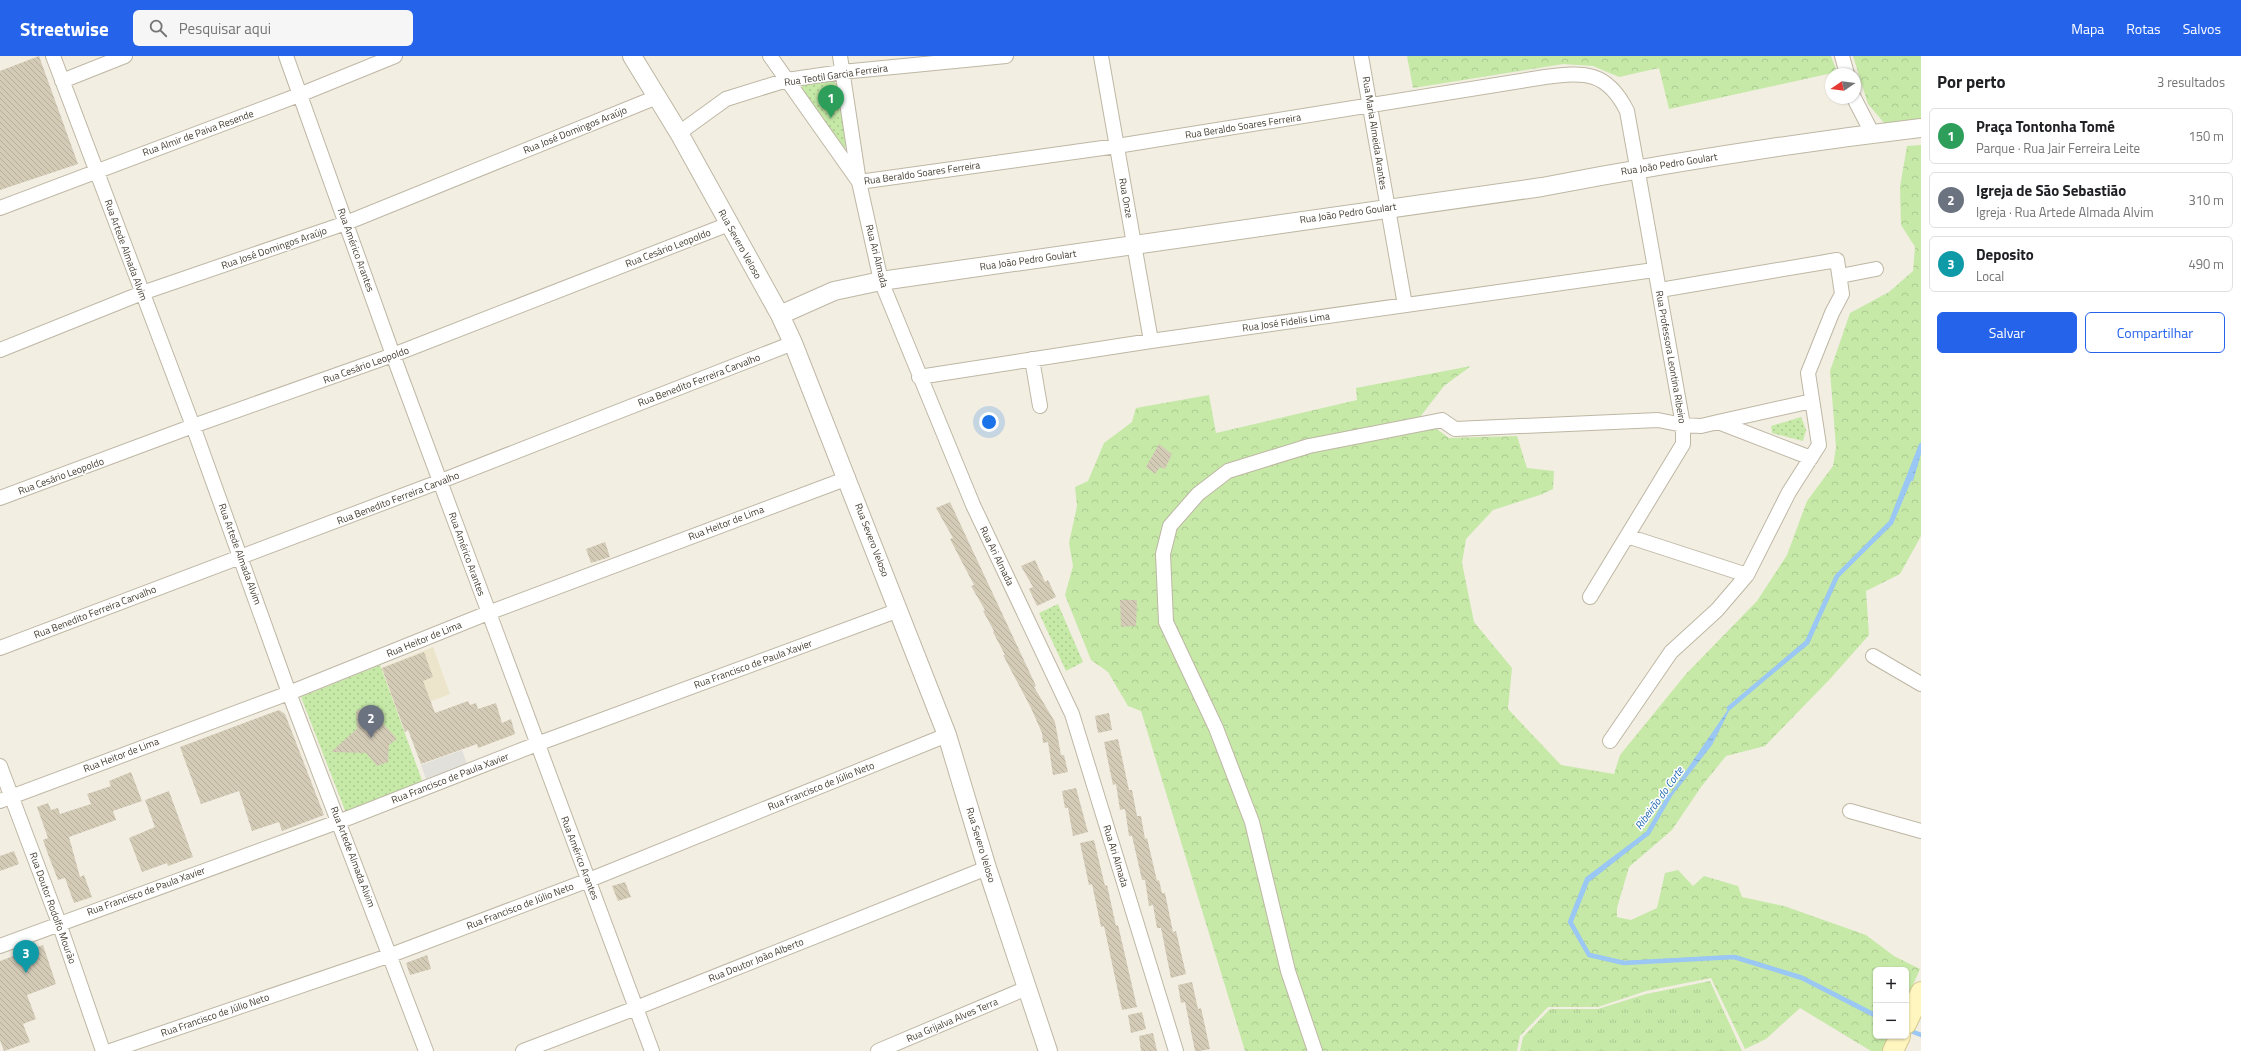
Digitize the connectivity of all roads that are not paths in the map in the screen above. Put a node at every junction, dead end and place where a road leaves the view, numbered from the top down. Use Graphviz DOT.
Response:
graph roads {
  1 [pos="53,56"];
  2 [pos="126,56"];
  3 [pos="286,56"];
  4 [pos="395,56"];
  5 [pos="632,56"];
  6 [pos="770,56"];
  7 [pos="840,56"];
  8 [pos="1006,56"];
  9 [pos="1101,56"];
  10 [pos="1361,56"];
  11 [pos="1842,56"];
  12 [pos="376,60"];
  13 [pos="1845,68"];
  14 [pos="842,72"];
  15 [pos="787,80"];
  16 [pos="62,81"];
  17 [pos="299,95"];
  18 [pos="1620,96"];
  19 [pos="657,98"];
  20 [pos="1857,104"];
  21 [pos="1372,106"];
  22 [pos="1914,129"];
  23 [pos="679,133"];
  24 [pos="1872,133"];
  25 [pos="1117,146"];
  26 [pos="1638,169"];
  27 [pos="97,171"];
  28 [pos="859,182"];
  29 [pos="0,208"];
  30 [pos="1387,208"];
  31 [pos="346,223"];
  32 [pos="728,224"];
  33 [pos="1134,244"];
  34 [pos="1876,269"];
  35 [pos="1654,270"];
  36 [pos="1840,276"];
  37 [pos="881,281"];
  38 [pos="1660,290"];
  39 [pos="142,294"];
  40 [pos="1405,305"];
  41 [pos="780,315"];
  42 [pos="1151,341"];
  43 [pos="793,343"];
  44 [pos="0,350"];
  45 [pos="393,355"];
  46 [pos="1032,359"];
  47 [pos="919,377"];
  48 [pos="1812,401"];
  49 [pos="1040,406"];
  50 [pos="1718,422"];
  51 [pos="1683,425"];
  52 [pos="193,426"];
  53 [pos="1811,458"];
  54 [pos="848,478"];
  55 [pos="441,481"];
  56 [pos="0,498"];
  57 [pos="1628,536"];
  58 [pos="241,557"];
  59 [pos="1746,575"];
  60 [pos="1590,597"];
  61 [pos="899,610"];
  62 [pos="488,613"];
  63 [pos="0,648"];
  64 [pos="1873,656"];
  65 [pos="1921,684"];
  66 [pos="289,692"];
  67 [pos="947,735"];
  68 [pos="1610,741"];
  69 [pos="537,744"];
  70 [pos="0,766"];
  71 [pos="6,799"];
  72 [pos="1850,811"];
  73 [pos="339,822"];
  74 [pos="1921,831"];
  75 [pos="987,868"];
  76 [pos="589,880"];
  77 [pos="59,923"];
  78 [pos="0,946"];
  79 [pos="391,956"];
  80 [pos="1027,988"];
  81 [pos="1921,992"];
  82 [pos="636,1008"];
  83 [pos="1909,1018"];
  84 [pos="1899,1039"];
  85 [pos="103,1051"];
  86 [pos="110,1051"];
  87 [pos="426,1051"];
  88 [pos="523,1051"];
  89 [pos="652,1051"];
  90 [pos="878,1051"];
  91 [pos="1048,1051"];
  92 [pos="1176,1051"];
  93 [pos="1316,1051"];
  94 [pos="1893,1051"];
  1 -- 16 [label="street, Rua Artede Almada Alvim"];
  2 -- 16 [label="street"];
  3 -- 17 [label="street, Rua Américo Arantes"];
  4 -- 12 [label="street, Rua Almir de Paiva Resende"];
  5 -- 19 [label="street, Rua Severo Veloso"];
  6 -- 15 [label="street"];
  7 -- 14 [label="street, Rua Ari Almada"];
  8 -- 14 [label="street, Rua Teotil Garcia Ferreira"];
  9 -- 25 [label="street, Rua Onze"];
  10 -- 21 [label="street, Rua Maria Almeida Arantes"];
  11 -- 13 [label="street"];
  12 -- 17 [label="street, Rua Almir de Paiva Resende"];
  14 -- 15 [label="street, Rua Teotil Garcia Ferreira"];
  14 -- 28 [label="street, Rua Ari Almada"];
  15 -- 23 [label="street, Rua Teotil Garcia Ferreira"];
  15 -- 28 [label="street"];
  16 -- 27 [label="street, Rua Artede Almada Alvim"];
  17 -- 27 [label="street, Rua Almir de Paiva Resende"];
  17 -- 31 [label="street, Rua Américo Arantes"];
  18 -- 21 [label="street, Rua Beraldo Soares Ferreira"];
  18 -- 26 [label="street, Rua Professora Leontina Ribeiro"];
  19 -- 23 [label="street, Rua Severo Veloso"];
  19 -- 31 [label="street, Rua José Domingos Araújo"];
  20 -- 24 [label="street"];
  21 -- 25 [label="street, Rua Beraldo Soares Ferreira"];
  21 -- 30 [label="street, Rua Maria Almeida Arantes"];
  22 -- 24 [label="street, Rua João Pedro Goulart"];
  23 -- 32 [label="street, Rua Severo Veloso"];
  24 -- 26 [label="street, Rua João Pedro Goulart"];
  25 -- 28 [label="street, Rua Beraldo Soares Ferreira"];
  25 -- 33 [label="street, Rua Onze"];
  26 -- 30 [label="street, Rua João Pedro Goulart"];
  26 -- 35 [label="street, Rua Professora Leontina Ribeiro"];
  27 -- 29 [label="street, Rua Almir de Paiva Resende"];
  27 -- 39 [label="street, Rua Artede Almada Alvim"];
  28 -- 37 [label="street, Rua Ari Almada"];
  30 -- 33 [label="street, Rua João Pedro Goulart"];
  30 -- 40 [label="street, Rua Maria Almeida Arantes"];
  31 -- 39 [label="street, Rua José Domingos Araújo"];
  31 -- 45 [label="street, Rua Américo Arantes"];
  32 -- 41 [label="street, Rua Severo Veloso"];
  32 -- 45 [label="street, Rua Cesário Leopoldo"];
  33 -- 37 [label="street, Rua João Pedro Goulart"];
  33 -- 42 [label="street, Rua Onze"];
  34 -- 36 [label="street"];
  35 -- 38 [label="street, Rua Professora Leontina Ribeiro"];
  35 -- 40 [label="street, Rua José Fidelis Lima"];
  36 -- 38 [label="street"];
  36 -- 48 [label="street"];
  37 -- 41 [label="street, Rua João Pedro Goulart"];
  37 -- 47 [label="street, Rua Ari Almada"];
  38 -- 51 [label="street, Rua Professora Leontina Ribeiro"];
  39 -- 44 [label="street, Rua José Domingos Araújo"];
  39 -- 52 [label="street, Rua Artede Almada Alvim"];
  40 -- 42 [label="street, Rua José Fidelis Lima"];
  41 -- 43 [label="street, Rua Severo Veloso"];
  42 -- 46 [label="street, Rua José Fidelis Lima"];
  43 -- 54 [label="street, Rua Severo Veloso"];
  43 -- 55 [label="street, Rua Benedito Ferreira Carvalho"];
  45 -- 52 [label="street, Rua Cesário Leopoldo"];
  45 -- 55 [label="street, Rua Américo Arantes"];
  46 -- 47 [label="street, Rua José Fidelis Lima"];
  46 -- 49 [label="street"];
  47 -- 92 [label="street, Rua Ari Almada"];
  48 -- 50 [label="street"];
  48 -- 53 [label="street"];
  50 -- 51 [label="street"];
  50 -- 53 [label="street"];
  51 -- 57 [label="street, Rua Professora Leontina Ribeiro"];
  51 -- 93 [label="street"];
  52 -- 56 [label="street, Rua Cesário Leopoldo"];
  52 -- 58 [label="street, Rua Artede Almada Alvim"];
  53 -- 59 [label="street"];
  54 -- 61 [label="street, Rua Severo Veloso"];
  54 -- 62 [label="street, Rua Heitor de Lima"];
  55 -- 58 [label="street, Rua Benedito Ferreira Carvalho"];
  55 -- 62 [label="street, Rua Américo Arantes"];
  57 -- 59 [label="street"];
  57 -- 60 [label="street, Rua Professora Leontina Ribeiro"];
  58 -- 63 [label="street, Rua Benedito Ferreira Carvalho"];
  58 -- 66 [label="street, Rua Artede Almada Alvim"];
  59 -- 68 [label="street"];
  61 -- 67 [label="street, Rua Severo Veloso"];
  61 -- 69 [label="street, Rua Francisco de Paula Xavier"];
  62 -- 66 [label="street, Rua Heitor de Lima"];
  62 -- 69 [label="street, Rua Américo Arantes"];
  64 -- 65 [label="street"];
  66 -- 71 [label="street, Rua Heitor de Lima"];
  66 -- 73 [label="street, Rua Artede Almada Alvim"];
  67 -- 75 [label="street, Rua Severo Veloso"];
  67 -- 76 [label="street, Rua Francisco de Júlio Neto"];
  69 -- 73 [label="street, Rua Francisco de Paula Xavier"];
  69 -- 76 [label="street, Rua Américo Arantes"];
  70 -- 71 [label="street, Rua Doutor Rodolfo Mourão"];
  71 -- 77 [label="street, Rua Doutor Rodolfo Mourão"];
  72 -- 74 [label="street"];
  73 -- 77 [label="street, Rua Francisco de Paula Xavier"];
  73 -- 79 [label="street, Rua Artede Almada Alvim"];
  75 -- 80 [label="street, Rua Severo Veloso"];
  75 -- 82 [label="street, Rua Doutor João Alberto"];
  76 -- 79 [label="street, Rua Francisco de Júlio Neto"];
  76 -- 82 [label="street, Rua Américo Arantes"];
  77 -- 78 [label="street, Rua Francisco de Paula Xavier"];
  77 -- 85 [label="street, Rua Doutor Rodolfo Mourão"];
  79 -- 86 [label="street, Rua Francisco de Júlio Neto"];
  79 -- 87 [label="street, Rua Artede Almada Alvim"];
  80 -- 90 [label="street, Rua Grijalva Alves Terra"];
  80 -- 91 [label="street, Rua Severo Veloso"];
  81 -- 83 [label="main road"];
  82 -- 88 [label="street, Rua Doutor João Alberto"];
  82 -- 89 [label="street, Rua Américo Arantes"];
  84 -- 94 [label="main road"];
}
